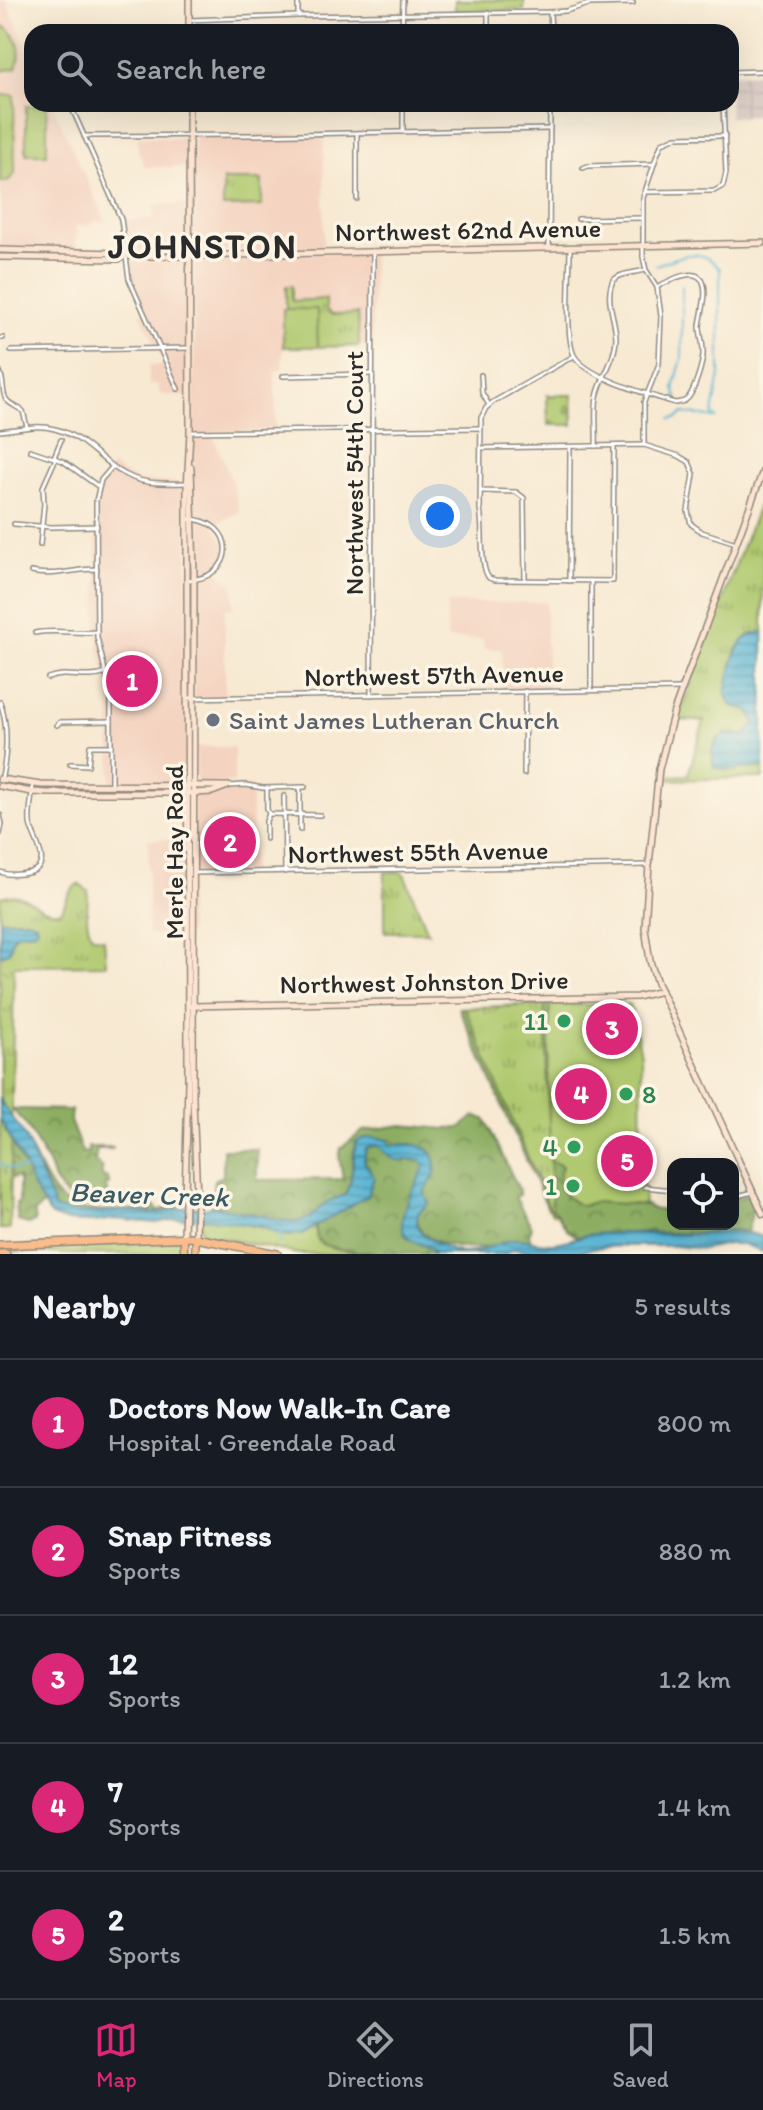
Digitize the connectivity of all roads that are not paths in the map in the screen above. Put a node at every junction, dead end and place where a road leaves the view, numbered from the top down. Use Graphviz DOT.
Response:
graph roads {
  1 [pos="189,0"];
  2 [pos="298,0"];
  3 [pos="403,0"];
  4 [pos="633,3"];
  5 [pos="488,12"];
  6 [pos="550,12"];
  7 [pos="403,14"];
  8 [pos="298,16"];
  9 [pos="189,20"];
  10 [pos="189,24"];
  11 [pos="402,24"];
  12 [pos="488,24"];
  13 [pos="551,24"];
  14 [pos="763,71"];
  15 [pos="739,72"];
  16 [pos="74,112"];
  17 [pos="189,112"];
  18 [pos="403,112"];
  19 [pos="550,112"];
  20 [pos="724,112"];
  21 [pos="550,129"];
  22 [pos="403,132"];
  23 [pos="357,133"];
  24 [pos="189,135"];
  25 [pos="84,136"];
  26 [pos="725,136"];
  27 [pos="654,164"];
  28 [pos="583,168"];
  29 [pos="646,192"];
  30 [pos="357,199"];
  31 [pos="642,218"];
  32 [pos="578,219"];
  33 [pos="763,243"];
  34 [pos="641,246"];
  35 [pos="549,248"];
  36 [pos="570,249"];
  37 [pos="0,250"];
  38 [pos="373,251"];
  39 [pos="126,256"];
  40 [pos="190,256"];
  41 [pos="0,257"];
  42 [pos="646,270"];
  43 [pos="657,287"];
  44 [pos="190,348"];
  45 [pos="160,349"];
  46 [pos="11,351"];
  47 [pos="574,356"];
  48 [pos="0,372"];
  49 [pos="372,374"];
  50 [pos="481,375"];
  51 [pos="283,376"];
  52 [pos="605,377"];
  53 [pos="178,389"];
  54 [pos="646,393"];
  55 [pos="489,405"];
  56 [pos="27,427"];
  57 [pos="480,428"];
  58 [pos="372,429"];
  59 [pos="0,431"];
  60 [pos="190,432"];
  61 [pos="61,440"];
  62 [pos="644,445"];
  63 [pos="596,446"];
  64 [pos="614,446"];
  65 [pos="570,447"];
  66 [pos="481,448"];
  67 [pos="30,450"];
  68 [pos="55,458"];
  69 [pos="113,466"];
  70 [pos="763,471"];
  71 [pos="190,483"];
  72 [pos="99,487"];
  73 [pos="480,491"];
  74 [pos="190,519"];
  75 [pos="14,524"];
  76 [pos="97,526"];
  77 [pos="42,527"];
  78 [pos="736,543"];
  79 [pos="40,545"];
  80 [pos="97,569"];
  81 [pos="31,572"];
  82 [pos="190,580"];
  83 [pos="525,580"];
  84 [pos="569,581"];
  85 [pos="591,581"];
  86 [pos="97,632"];
  87 [pos="35,633"];
  88 [pos="107,673"];
  89 [pos="48,678"];
  90 [pos="682,689"];
  91 [pos="591,690"];
  92 [pos="525,691"];
  93 [pos="371,695"];
  94 [pos="191,698"];
  95 [pos="0,702"];
  96 [pos="111,721"];
  97 [pos="57,725"];
  98 [pos="111,746"];
  99 [pos="70,764"];
  100 [pos="524,774"];
  101 [pos="0,783"];
  102 [pos="33,785"];
  103 [pos="228,786"];
  104 [pos="267,788"];
  105 [pos="111,789"];
  106 [pos="190,789"];
  107 [pos="32,792"];
  108 [pos="284,796"];
  109 [pos="269,814"];
  110 [pos="0,815"];
  111 [pos="284,815"];
  112 [pos="300,815"];
  113 [pos="320,815"];
  114 [pos="300,830"];
  115 [pos="0,834"];
  116 [pos="266,839"];
  117 [pos="649,865"];
  118 [pos="0,872"];
  119 [pos="285,872"];
  120 [pos="191,873"];
  121 [pos="661,991"];
  122 [pos="191,1006"];
  123 [pos="645,1187"];
  124 [pos="667,1189"];
  125 [pos="753,1192"];
  126 [pos="739,1196"];
  127 [pos="763,1214"];
  128 [pos="184,1237"];
  129 [pos="196,1237"];
  130 [pos="0,1245"];
  131 [pos="184,1254"];
  132 [pos="195,1254"];
  133 [pos="277,1254"];
  1 -- 9 [label="main road"];
  2 -- 8 [label="street"];
  3 -- 7 [label="street"];
  4 -- 6 [label="street"];
  5 -- 6 [label="street"];
  5 -- 7 [label="street"];
  5 -- 12 [label="street"];
  6 -- 13 [label="street"];
  7 -- 8 [label="street"];
  7 -- 11 [label="street"];
  8 -- 9 [label="street"];
  9 -- 10 [label="main road"];
  14 -- 15 [label="street"];
  16 -- 25 [label="street"];
  17 -- 24 [label="main road, Merle Hay Road"];
  18 -- 22 [label="street"];
  19 -- 21 [label="street"];
  20 -- 26 [label="street"];
  21 -- 22 [label="street"];
  21 -- 35 [label="street"];
  22 -- 23 [label="street"];
  23 -- 24 [label="street"];
  23 -- 30 [label="street"];
  24 -- 25 [label="street"];
  24 -- 40 [label="main road, Merle Hay Road"];
  25 -- 39 [label="street"];
  26 -- 27 [label="street"];
  26 -- 29 [label="street"];
  27 -- 28 [label="street"];
  27 -- 29 [label="street"];
  29 -- 31 [label="street"];
  31 -- 32 [label="street"];
  31 -- 34 [label="street"];
  33 -- 34 [label="main road, Northwest 62nd Avenue"];
  34 -- 36 [label="main road, Northwest 62nd Avenue"];
  34 -- 42 [label="street"];
  35 -- 36 [label="main road, Northwest 62nd Avenue"];
  35 -- 38 [label="main road, Northwest 62nd Avenue"];
  36 -- 47 [label="street"];
  37 -- 39 [label="main road, Northwest 62nd Avenue"];
  38 -- 40 [label="main road, Northwest 62nd Avenue"];
  38 -- 49 [label="street, Northwest 54th Court"];
  39 -- 40 [label="main road, Northwest 62nd Avenue"];
  39 -- 41 [label="main road, Northwest 62nd Avenue"];
  39 -- 45 [label="street"];
  40 -- 44 [label="main road, Merle Hay Road"];
  42 -- 43 [label="street"];
  42 -- 52 [label="street"];
  43 -- 54 [label="street"];
  43 -- 54 [label="street"];
  44 -- 45 [label="street"];
  44 -- 60 [label="main road, Merle Hay Road"];
  45 -- 46 [label="street"];
  45 -- 53 [label="street"];
  47 -- 52 [label="street"];
  47 -- 55 [label="street"];
  48 -- 56 [label="street"];
  49 -- 51 [label="street"];
  49 -- 58 [label="street, Northwest 54th Court"];
  50 -- 55 [label="street"];
  52 -- 54 [label="street"];
  52 -- 63 [label="street"];
  54 -- 62 [label="street"];
  55 -- 57 [label="street"];
  56 -- 59 [label="street"];
  56 -- 69 [label="street"];
  57 -- 58 [label="street"];
  57 -- 66 [label="street"];
  58 -- 60 [label="street"];
  58 -- 93 [label="street, Northwest 54th Court"];
  60 -- 71 [label="main road, Merle Hay Road"];
  61 -- 68 [label="street"];
  62 -- 64 [label="street"];
  62 -- 78 [label="street"];
  63 -- 64 [label="street"];
  63 -- 65 [label="street"];
  64 -- 85 [label="street"];
  65 -- 66 [label="street"];
  65 -- 84 [label="street"];
  66 -- 73 [label="street"];
  67 -- 68 [label="street"];
  68 -- 72 [label="street"];
  68 -- 77 [label="street"];
  69 -- 71 [label="street"];
  69 -- 72 [label="street"];
  70 -- 78 [label="main road"];
  71 -- 74 [label="main road, Merle Hay Road"];
  72 -- 76 [label="street"];
  73 -- 83 [label="street"];
  73 -- 83 [label="street"];
  74 -- 82 [label="main road, Merle Hay Road"];
  74 -- 82 [label="street"];
  75 -- 77 [label="street"];
  76 -- 77 [label="street"];
  76 -- 80 [label="street"];
  77 -- 79 [label="street"];
  78 -- 90 [label="main road"];
  80 -- 81 [label="street"];
  80 -- 86 [label="street"];
  82 -- 94 [label="main road, Merle Hay Road"];
  83 -- 84 [label="street"];
  84 -- 85 [label="street"];
  85 -- 91 [label="street"];
  86 -- 87 [label="street"];
  86 -- 88 [label="street"];
  88 -- 89 [label="street"];
  88 -- 96 [label="street"];
  90 -- 91 [label="street, Northwest 57th Avenue"];
  90 -- 117 [label="main road"];
  91 -- 92 [label="street, Northwest 57th Avenue"];
  92 -- 93 [label="street, Northwest 57th Avenue"];
  92 -- 100 [label="street"];
  93 -- 94 [label="street, Northwest 57th Avenue"];
  94 -- 106 [label="main road, Merle Hay Road"];
  95 -- 101 [label="street"];
  96 -- 97 [label="street"];
  96 -- 98 [label="street"];
  98 -- 99 [label="street"];
  98 -- 105 [label="street"];
  101 -- 102 [label="main road"];
  101 -- 107 [label="main road"];
  102 -- 105 [label="main road"];
  102 -- 107 [label="street"];
  103 -- 104 [label="street"];
  103 -- 106 [label="main road"];
  104 -- 109 [label="street"];
  104 -- 112 [label="street"];
  105 -- 106 [label="main road"];
  105 -- 107 [label="main road"];
  106 -- 120 [label="main road, Merle Hay Road"];
  107 -- 118 [label="street"];
  108 -- 111 [label="street"];
  109 -- 111 [label="street"];
  109 -- 116 [label="street"];
  110 -- 115 [label="street"];
  111 -- 112 [label="street"];
  111 -- 119 [label="street"];
  112 -- 113 [label="street"];
  112 -- 114 [label="street"];
  117 -- 119 [label="street, Northwest 55th Avenue"];
  117 -- 121 [label="main road"];
  119 -- 120 [label="street, Northwest 55th Avenue"];
  120 -- 122 [label="main road, Merle Hay Road"];
  121 -- 122 [label="main road, Northwest Johnston Drive"];
  121 -- 125 [label="main road"];
  122 -- 128 [label="main road, Merle Hay Road"];
  122 -- 129 [label="main road, Merle Hay Road"];
  123 -- 124 [label="street"];
  125 -- 126 [label="street"];
  125 -- 127 [label="main road"];
  128 -- 129 [label="highway"];
  128 -- 130 [label="highway"];
  128 -- 131 [label="main road, Merle Hay Road"];
  129 -- 132 [label="main road, Merle Hay Road"];
  129 -- 133 [label="highway"];
}
